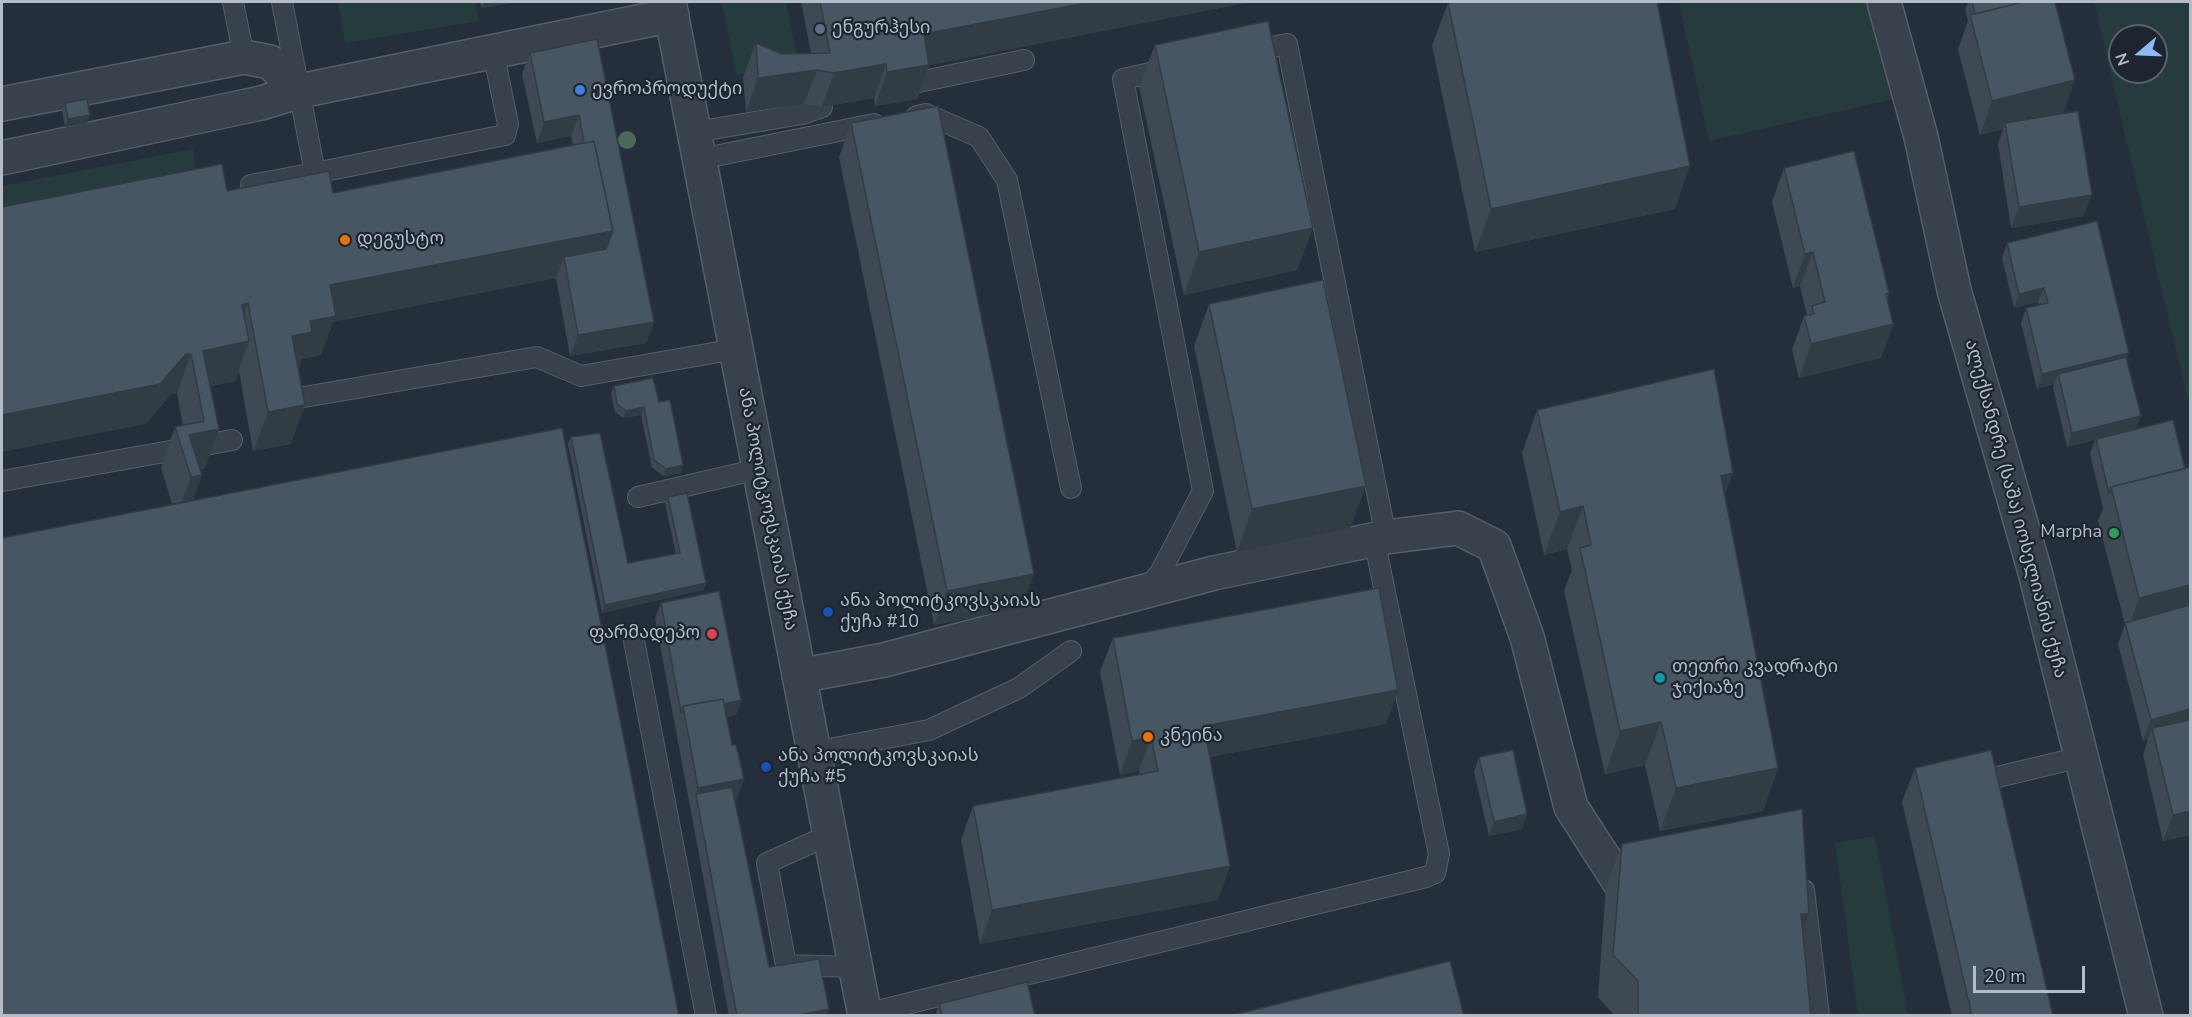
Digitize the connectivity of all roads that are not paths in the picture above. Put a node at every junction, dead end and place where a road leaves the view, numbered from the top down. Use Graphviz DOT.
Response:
graph roads {
  1 [pos="233,2"];
  2 [pos="282,2"];
  3 [pos="1884,2"];
  4 [pos="671,8"];
  5 [pos="492,51"];
  6 [pos="1231,56"];
  7 [pos="244,57"];
  8 [pos="1023,60"];
  9 [pos="1187,65"];
  10 [pos="914,83"];
  11 [pos="300,91"];
  12 [pos="2,104"];
  13 [pos="822,107"];
  14 [pos="698,146"];
  15 [pos="2,158"];
  16 [pos="315,173"];
  17 [pos="251,185"];
  18 [pos="1336,290"];
  19 [pos="1314,294"];
  20 [pos="736,349"];
  21 [pos="304,397"];
  22 [pos="232,440"];
  23 [pos="759,470"];
  24 [pos="2,481"];
  25 [pos="1071,488"];
  26 [pos="638,497"];
  27 [pos="1380,538"];
  28 [pos="1142,593"];
  29 [pos="634,641"];
  30 [pos="1071,651"];
  31 [pos="799,676"];
  32 [pos="814,752"];
  33 [pos="2081,757"];
  34 [pos="1981,781"];
  35 [pos="829,835"];
  36 [pos="1798,874"];
  37 [pos="1620,883"];
  38 [pos="854,967"];
  39 [pos="865,1015"];
  40 [pos="706,1016"];
  41 [pos="1819,1016"];
  42 [pos="2146,1016"];
  1 -- 7 [label="lane"];
  2 -- 11 [label="lane"];
  3 -- 33 [label="street, ალექსანდრე (საშა) იოსელიანის ქუჩა"];
  4 -- 5 [label="street"];
  4 -- 14 [label="street, ანა პოლიტკოვსკაიას ქუჩა"];
  5 -- 11 [label="street"];
  5 -- 16 [label="lane"];
  6 -- 18 [label="lane"];
  7 -- 11 [label="street"];
  7 -- 12 [label="street"];
  8 -- 10 [label="lane"];
  9 -- 28 [label="lane"];
  11 -- 15 [label="street"];
  11 -- 16 [label="lane"];
  13 -- 14 [label="lane"];
  14 -- 20 [label="street, ანა პოლიტკოვსკაიას ქუჩა"];
  14 -- 25 [label="lane"];
  16 -- 17 [label="lane"];
  18 -- 19 [label="lane"];
  18 -- 27 [label="lane"];
  20 -- 21 [label="lane"];
  20 -- 23 [label="street, ანა პოლიტკოვსკაიას ქუჩა"];
  22 -- 24 [label="lane"];
  23 -- 26 [label="lane"];
  23 -- 31 [label="street, ანა პოლიტკოვსკაიას ქუჩა"];
  27 -- 28 [label="street"];
  27 -- 37 [label="street"];
  27 -- 39 [label="lane"];
  28 -- 31 [label="street"];
  29 -- 40 [label="lane"];
  30 -- 32 [label="lane"];
  31 -- 32 [label="street, ანა პოლიტკოვსკაიას ქუჩა"];
  32 -- 35 [label="street, ანა პოლიტკოვსკაიას ქუჩა"];
  33 -- 34 [label="lane"];
  33 -- 42 [label="street, ალექსანდრე (საშა) იოსელიანის ქუჩა"];
  35 -- 38 [label="street, ანა პოლიტკოვსკაიას ქუჩა"];
  35 -- 38 [label="lane"];
  36 -- 41 [label="lane"];
  38 -- 39 [label="street, ანა პოლიტკოვსკაიას ქუჩა"];
}
